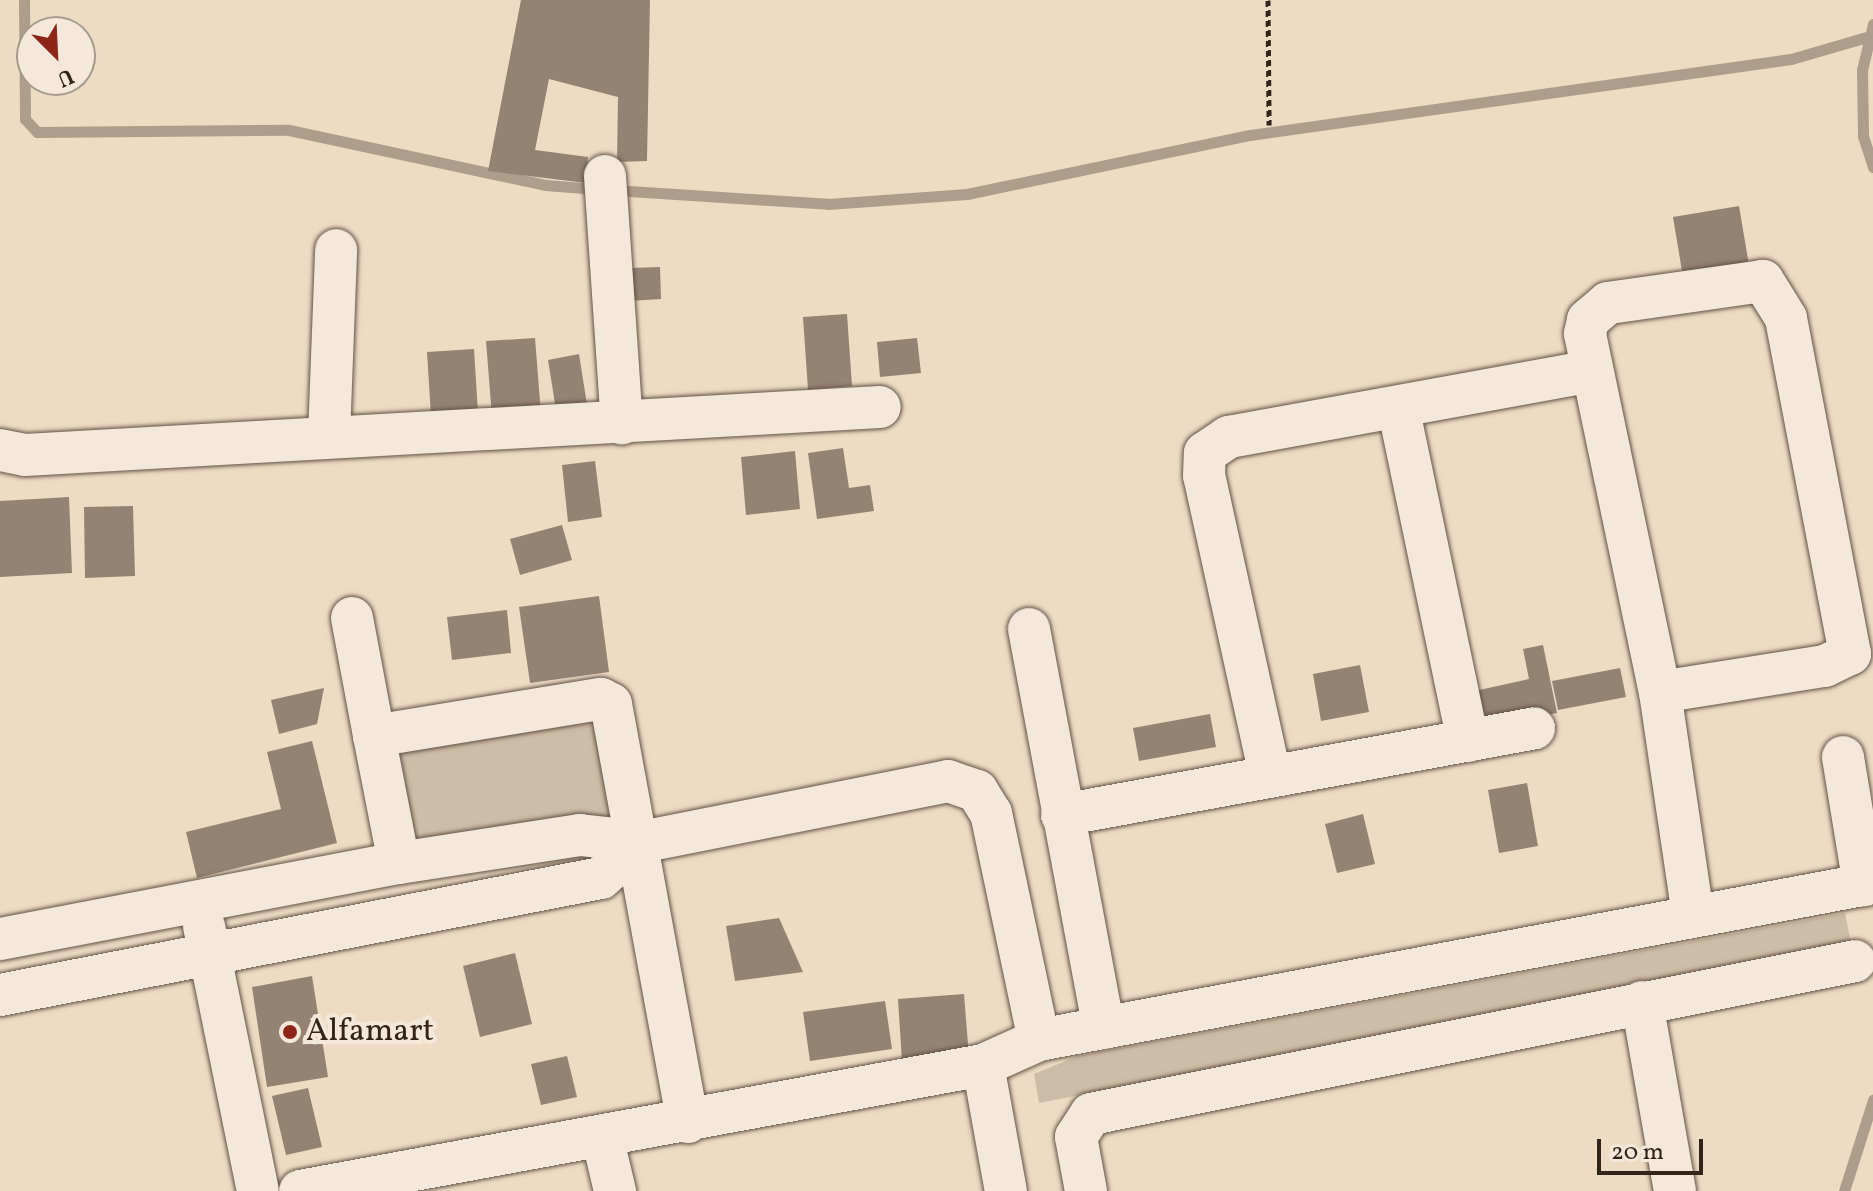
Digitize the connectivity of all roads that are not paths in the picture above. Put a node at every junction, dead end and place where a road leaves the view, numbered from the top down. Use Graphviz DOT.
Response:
graph roads {
  1 [pos="606,191"];
  2 [pos="336,250"];
  3 [pos="1592,371"];
  4 [pos="880,407"];
  5 [pos="1399,411"];
  6 [pos="622,423"];
  7 [pos="329,436"];
  8 [pos="0,450"];
  9 [pos="352,618"];
  10 [pos="1029,629"];
  11 [pos="1660,692"];
  12 [pos="1534,728"];
  13 [pos="374,736"];
  14 [pos="1468,741"];
  15 [pos="1843,757"];
  16 [pos="1270,775"];
  17 [pos="1062,815"];
  18 [pos="641,842"];
  19 [pos="399,863"];
  20 [pos="1868,884"];
  21 [pos="198,900"];
  22 [pos="1693,915"];
  23 [pos="0,939"];
  24 [pos="210,953"];
  25 [pos="1855,961"];
  26 [pos="0,995"];
  27 [pos="1642,1002"];
  28 [pos="1104,1028"];
  29 [pos="1039,1040"];
  30 [pos="983,1065"];
  31 [pos="688,1122"];
  32 [pos="602,1136"];
  33 [pos="258,1191"];
  34 [pos="300,1191"];
  35 [pos="615,1191"];
  36 [pos="1006,1191"];
  37 [pos="1086,1191"];
  38 [pos="1675,1191"];
  1 -- 6 [label="street"];
  2 -- 7 [label="street"];
  3 -- 5 [label="street"];
  3 -- 11 [label="street"];
  3 -- 11 [label="street"];
  4 -- 6 [label="street"];
  5 -- 14 [label="street"];
  5 -- 16 [label="street"];
  6 -- 7 [label="street"];
  7 -- 8 [label="street"];
  9 -- 13 [label="street"];
  10 -- 17 [label="street"];
  11 -- 22 [label="street"];
  12 -- 14 [label="street"];
  13 -- 18 [label="street"];
  13 -- 19 [label="street"];
  14 -- 16 [label="street"];
  15 -- 20 [label="street"];
  16 -- 17 [label="street"];
  17 -- 28 [label="street"];
  18 -- 19 [label="street"];
  18 -- 24 [label="street"];
  18 -- 29 [label="street"];
  18 -- 31 [label="street"];
  19 -- 21 [label="street"];
  20 -- 22 [label="street"];
  21 -- 23 [label="street"];
  21 -- 24 [label="street"];
  22 -- 28 [label="street"];
  24 -- 26 [label="street"];
  24 -- 33 [label="street"];
  25 -- 27 [label="street"];
  27 -- 37 [label="street"];
  27 -- 38 [label="street"];
  28 -- 29 [label="street"];
  29 -- 30 [label="street"];
  30 -- 31 [label="street"];
  30 -- 36 [label="street"];
  31 -- 32 [label="street"];
  32 -- 34 [label="street"];
  32 -- 35 [label="street"];
}
